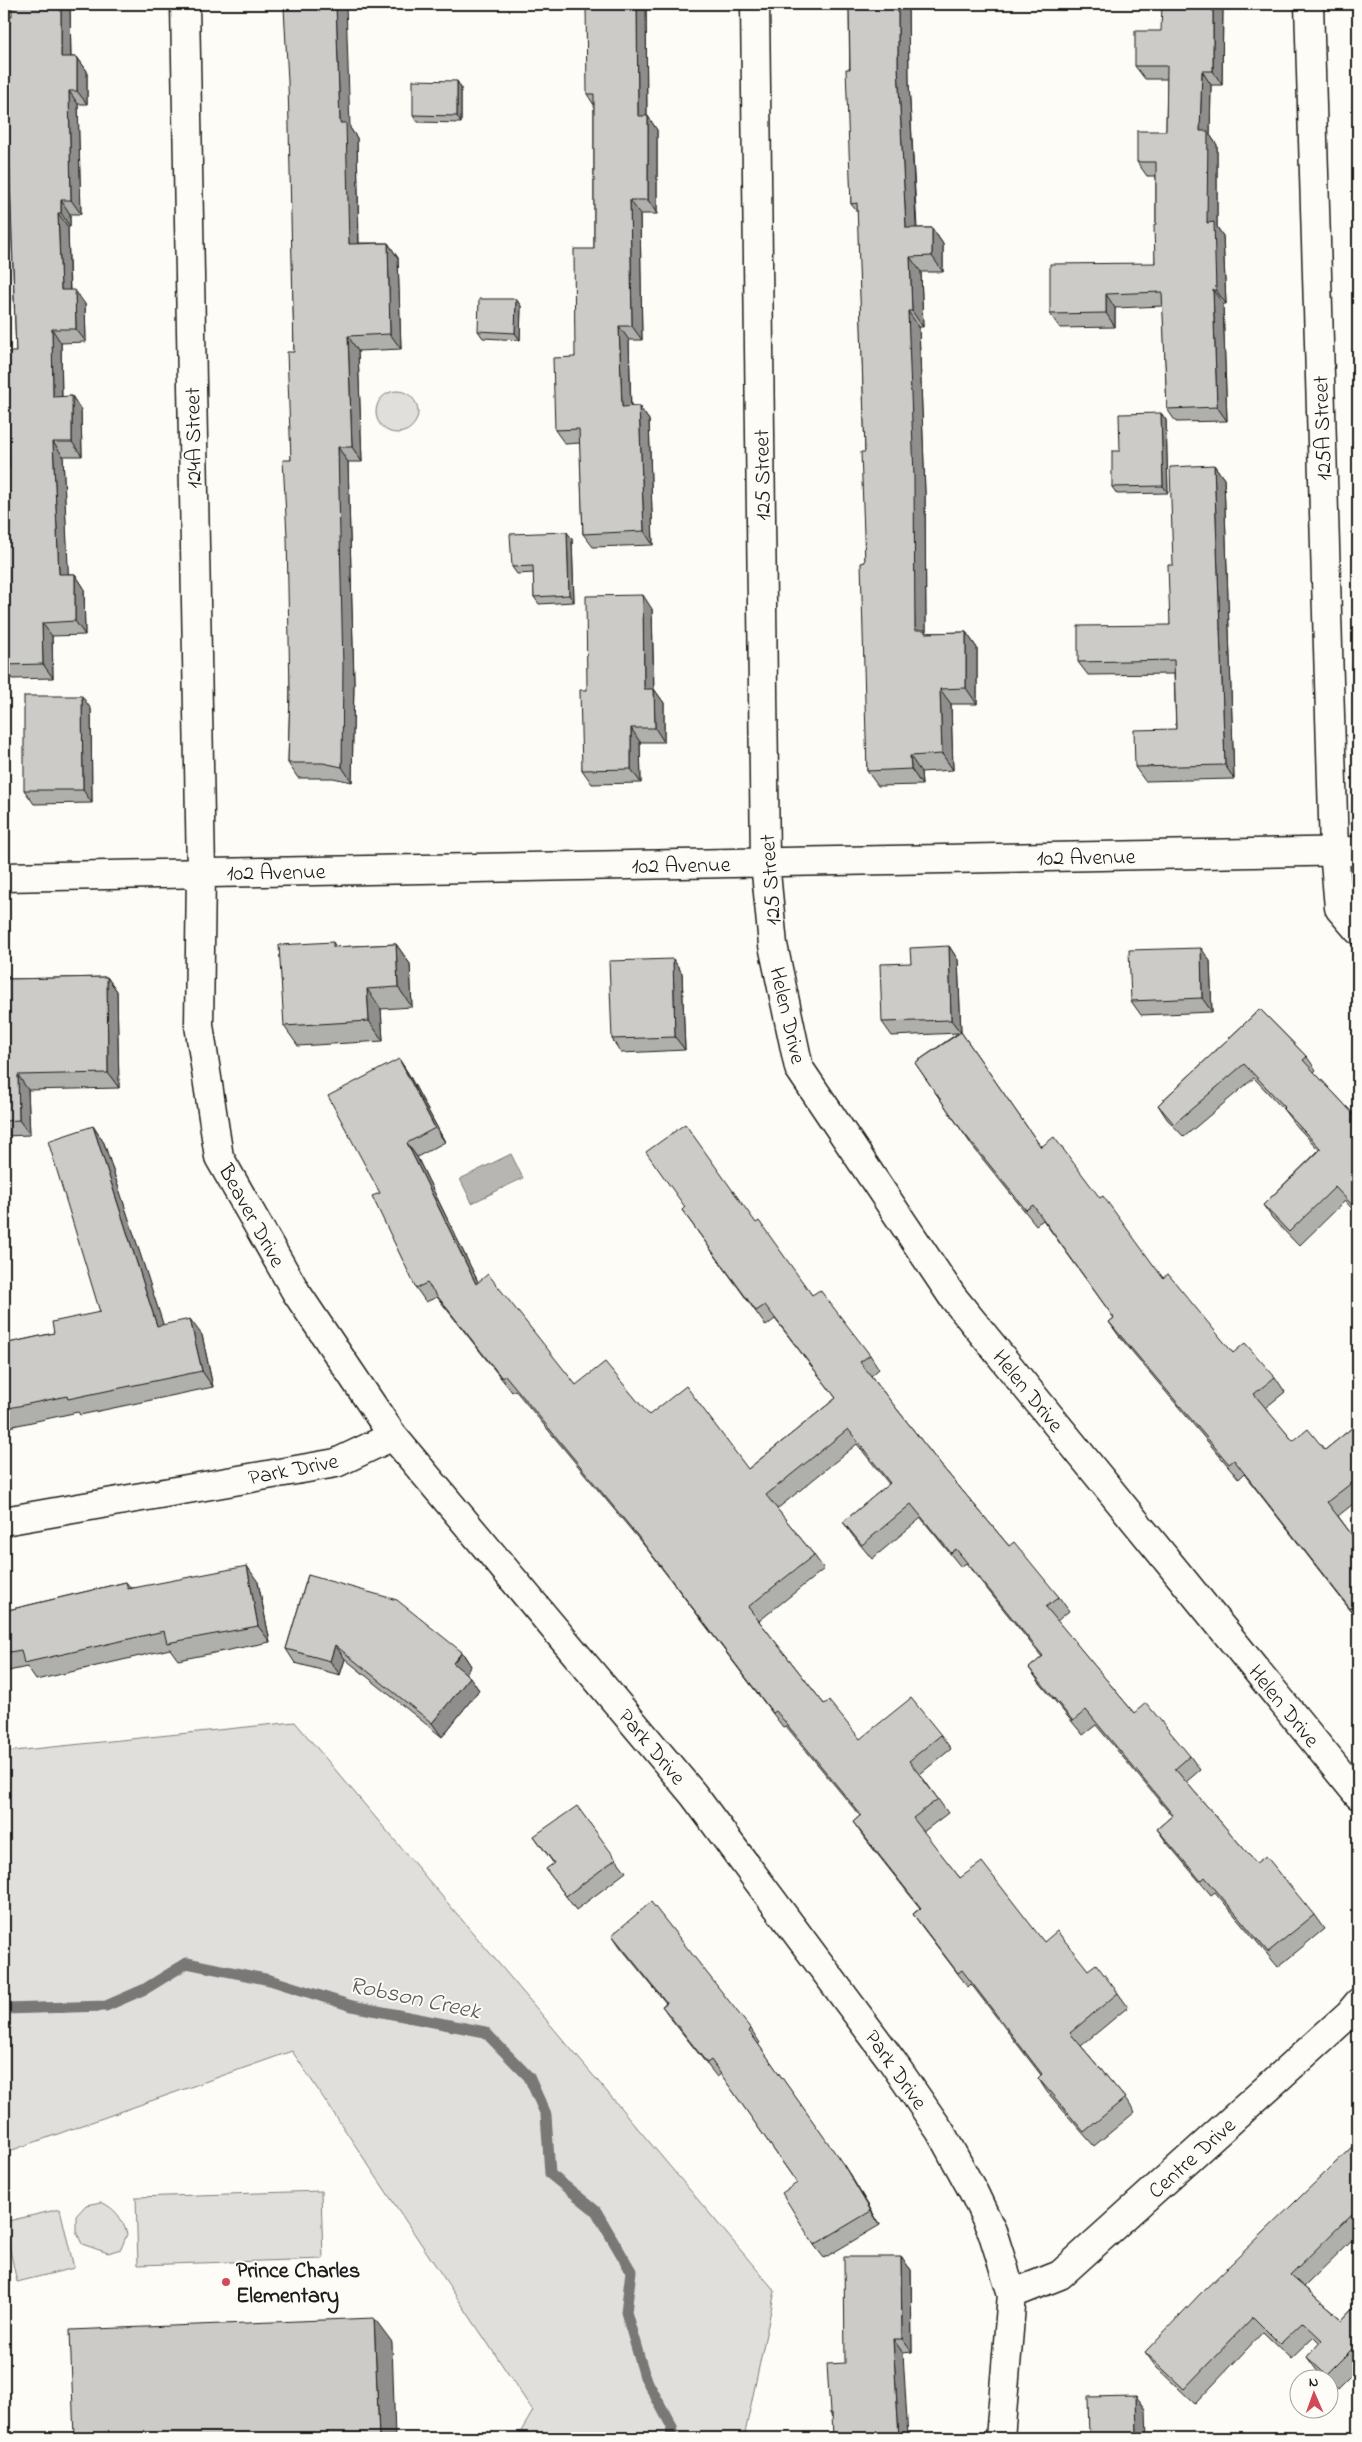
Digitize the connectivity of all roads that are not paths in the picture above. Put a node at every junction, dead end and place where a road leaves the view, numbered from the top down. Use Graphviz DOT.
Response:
graph roads {
  1 [pos="185,4"];
  2 [pos="755,4"];
  3 [pos="1309,4"];
  4 [pos="1346,851"];
  5 [pos="765,862"];
  6 [pos="201,873"];
  7 [pos="4,877"];
  8 [pos="1358,930"];
  9 [pos="773,945"];
  10 [pos="393,1436"];
  11 [pos="4,1521"];
  12 [pos="1358,1795"];
  13 [pos="1358,2003"];
  14 [pos="1012,2294"];
  15 [pos="1000,2438"];
  1 -- 6 [label="street, 124A Street"];
  2 -- 5 [label="street, 125 Street"];
  3 -- 4 [label="street, 125A Street"];
  4 -- 5 [label="street, 102 Avenue"];
  4 -- 8 [label="street, 125A Street"];
  5 -- 6 [label="street, 102 Avenue"];
  5 -- 9 [label="street, 125 Street"];
  6 -- 7 [label="street, 102 Avenue"];
  6 -- 10 [label="street, Beaver Drive"];
  9 -- 12 [label="street, Helen Drive"];
  10 -- 11 [label="street, Park Drive"];
  10 -- 14 [label="street, Park Drive"];
  13 -- 14 [label="street, Centre Drive"];
  14 -- 15 [label="street, Park Drive"];
}
